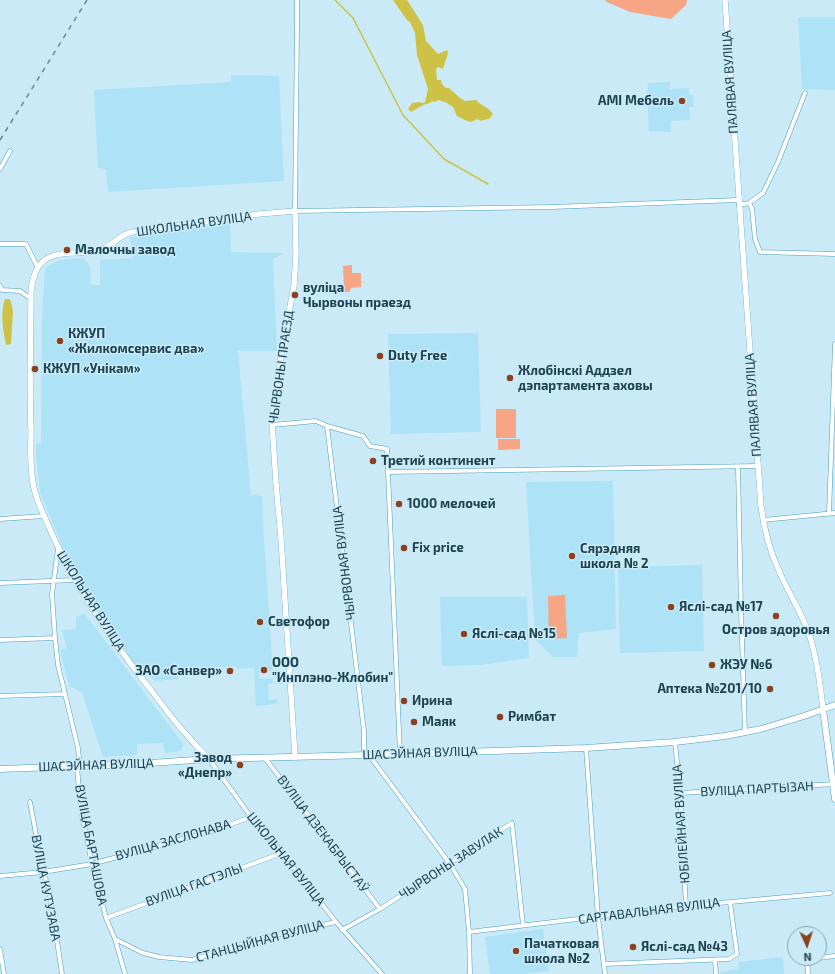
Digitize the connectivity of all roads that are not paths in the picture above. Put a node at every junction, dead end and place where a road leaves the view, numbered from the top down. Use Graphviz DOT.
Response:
graph roads {
  1 [pos="296,0"];
  2 [pos="725,0"];
  3 [pos="805,93"];
  4 [pos="10,151"];
  5 [pos="0,169"];
  6 [pos="739,202"];
  7 [pos="749,203"];
  8 [pos="295,211"];
  9 [pos="0,244"];
  10 [pos="835,254"];
  11 [pos="38,268"];
  12 [pos="0,286"];
  13 [pos="31,299"];
  14 [pos="835,344"];
  15 [pos="272,425"];
  16 [pos="327,426"];
  17 [pos="738,466"];
  18 [pos="758,466"];
  19 [pos="388,472"];
  20 [pos="829,514"];
  21 [pos="835,514"];
  22 [pos="44,516"];
  23 [pos="0,519"];
  24 [pos="763,520"];
  25 [pos="58,548"];
  26 [pos="75,580"];
  27 [pos="54,581"];
  28 [pos="0,583"];
  29 [pos="54,638"];
  30 [pos="0,640"];
  31 [pos="64,694"];
  32 [pos="0,696"];
  33 [pos="835,705"];
  34 [pos="823,710"];
  35 [pos="745,732"];
  36 [pos="675,742"];
  37 [pos="586,748"];
  38 [pos="400,754"];
  39 [pos="366,755"];
  40 [pos="295,757"];
  41 [pos="265,758"];
  42 [pos="209,760"];
  43 [pos="78,766"];
  44 [pos="0,769"];
  45 [pos="834,784"];
  46 [pos="680,793"];
  47 [pos="835,799"];
  48 [pos="30,802"];
  49 [pos="251,817"];
  50 [pos="282,853"];
  51 [pos="92,864"];
  52 [pos="450,864"];
  53 [pos="43,872"];
  54 [pos="0,876"];
  55 [pos="830,893"];
  56 [pos="730,902"];
  57 [pos="686,906"];
  58 [pos="380,909"];
  59 [pos="598,917"];
  60 [pos="106,918"];
  61 [pos="336,922"];
  62 [pos="523,925"];
  63 [pos="342,930"];
  64 [pos="469,932"];
  65 [pos="115,939"];
  66 [pos="0,949"];
  67 [pos="834,956"];
  68 [pos="827,957"];
  69 [pos="715,960"];
  70 [pos="604,964"];
  71 [pos="4,974"];
  72 [pos="62,974"];
  73 [pos="125,974"];
  74 [pos="382,974"];
  75 [pos="470,974"];
  76 [pos="605,974"];
  77 [pos="716,974"];
  1 -- 8 [label="street, ЧЫРВОНЫ ПРАЕЗД"];
  2 -- 6 [label="street, ПАЛЯВАЯ ВУЛІЦА"];
  3 -- 7 [label="street"];
  4 -- 5 [label="street"];
  6 -- 7 [label="street"];
  6 -- 8 [label="street"];
  6 -- 18 [label="street, ПАЛЯВАЯ ВУЛІЦА"];
  7 -- 10 [label="street"];
  8 -- 11 [label="street, ШКОЛЬНАЯ ВУЛІЦА"];
  8 -- 15 [label="street, ЧЫРВОНЫ ПРАЕЗД"];
  9 -- 11 [label="street"];
  11 -- 13 [label="street, ШКОЛЬНАЯ ВУЛІЦА"];
  12 -- 13 [label="street"];
  13 -- 22 [label="street, ШКОЛЬНАЯ ВУЛІЦА"];
  14 -- 20 [label="street"];
  15 -- 16 [label="street"];
  15 -- 40 [label="street, ЧЫРВОНЫ ПРАЕЗД"];
  16 -- 19 [label="street"];
  16 -- 39 [label="street, ЧЫРВОНАЯ ВУЛІЦА"];
  17 -- 18 [label="street"];
  17 -- 19 [label="street"];
  17 -- 35 [label="street"];
  18 -- 24 [label="street, ПАЛЯВАЯ ВУЛІЦА"];
  19 -- 38 [label="street"];
  20 -- 21 [label="street"];
  20 -- 24 [label="street"];
  22 -- 23 [label="street"];
  22 -- 25 [label="street, ШКОЛЬНАЯ ВУЛІЦА"];
  24 -- 34 [label="street, ПАЛЯВАЯ ВУЛІЦА"];
  25 -- 26 [label="street, ШКОЛЬНАЯ ВУЛІЦА"];
  25 -- 27 [label="street, ВУЛІЦА БАРТАШОВА"];
  26 -- 27 [label="street"];
  26 -- 42 [label="street, ШКОЛЬНАЯ ВУЛІЦА"];
  27 -- 28 [label="street"];
  27 -- 29 [label="street, ВУЛІЦА БАРТАШОВА"];
  29 -- 30 [label="street"];
  29 -- 31 [label="street, ВУЛІЦА БАРТАШОВА"];
  31 -- 32 [label="street"];
  31 -- 43 [label="street, ВУЛІЦА БАРТАШОВА"];
  33 -- 34 [label="main road, ШАСЭЙНАЯ ВУЛІЦА"];
  34 -- 35 [label="main road, ШАСЭЙНАЯ ВУЛІЦА"];
  34 -- 45 [label="main road, ПАЛЯВАЯ ВУЛІЦА"];
  35 -- 36 [label="main road, ШАСЭЙНАЯ ВУЛІЦА"];
  36 -- 37 [label="main road, ШАСЭЙНАЯ ВУЛІЦА"];
  36 -- 46 [label="street, ЮБІЛЕЙНАЯ ВУЛІЦА"];
  37 -- 38 [label="main road, ШАСЭЙНАЯ ВУЛІЦА"];
  37 -- 59 [label="street"];
  38 -- 39 [label="main road, ШАСЭЙНАЯ ВУЛІЦА"];
  39 -- 40 [label="main road, ШАСЭЙНАЯ ВУЛІЦА"];
  39 -- 52 [label="street"];
  40 -- 41 [label="main road, ШАСЭЙНАЯ ВУЛІЦА"];
  41 -- 42 [label="main road, ШАСЭЙНАЯ ВУЛІЦА"];
  41 -- 58 [label="street, ВУЛІЦА ДЗЕКАБРЫСТАЎ"];
  42 -- 43 [label="main road, ШАСЭЙНАЯ ВУЛІЦА"];
  42 -- 49 [label="street, ШКОЛЬНАЯ ВУЛІЦА"];
  43 -- 44 [label="main road, ШАСЭЙНАЯ ВУЛІЦА"];
  43 -- 51 [label="street, ВУЛІЦА БАРТАШОВА"];
  45 -- 46 [label="street, ВУЛІЦА ПАРТЫЗАН"];
  45 -- 47 [label="main road, ПАЛЯВАЯ ВУЛІЦА"];
  46 -- 57 [label="street, ЮБІЛЕЙНАЯ ВУЛІЦА"];
  48 -- 53 [label="street, ВУЛІЦА КУТУЗАВА"];
  49 -- 50 [label="street, ШКОЛЬНАЯ ВУЛІЦА"];
  49 -- 51 [label="street, ВУЛІЦА ЗАСЛОНАВА"];
  50 -- 60 [label="street, ВУЛІЦА ГАСТЭЛЫ"];
  50 -- 61 [label="street, ШКОЛЬНАЯ ВУЛІЦА"];
  51 -- 53 [label="street, ВУЛІЦА ЗАСЛОНАВА"];
  51 -- 60 [label="street, ВУЛІЦА БАРТАШОВА"];
  52 -- 58 [label="street, ЧЫРВОНЫ ЗАВУЛАК"];
  52 -- 62 [label="street, ЧЫРВОНЫ ЗАВУЛАК"];
  52 -- 64 [label="street"];
  53 -- 54 [label="street, ВУЛІЦА ЗАСЛОНАВА"];
  53 -- 72 [label="street, ВУЛІЦА КУТУЗАВА"];
  55 -- 56 [label="street, САРТАВАЛЬНАЯ ВУЛІЦА"];
  56 -- 57 [label="street, САРТАВАЛЬНАЯ ВУЛІЦА"];
  56 -- 69 [label="street"];
  57 -- 59 [label="street, САРТАВАЛЬНАЯ ВУЛІЦА"];
  58 -- 63 [label="street, ЧЫРВОНЫ ЗАВУЛАК"];
  59 -- 62 [label="street, САРТАВАЛЬНАЯ ВУЛІЦА"];
  59 -- 70 [label="street"];
  60 -- 65 [label="street, ВУЛІЦА БАРТАШОВА"];
  61 -- 63 [label="street, ШКОЛЬНАЯ ВУЛІЦА"];
  61 -- 65 [label="street, СТАНЦЫЙНАЯ ВУЛІЦА"];
  62 -- 64 [label="street, САРТАВАЛЬНАЯ ВУЛІЦА"];
  63 -- 74 [label="street, ШКОЛЬНАЯ ВУЛІЦА"];
  64 -- 75 [label="street"];
  65 -- 73 [label="street, ВУЛІЦА БАРТАШОВА"];
  66 -- 71 [label="street"];
  67 -- 68 [label="street"];
  69 -- 70 [label="street"];
  69 -- 77 [label="street"];
  70 -- 76 [label="street"];
}
